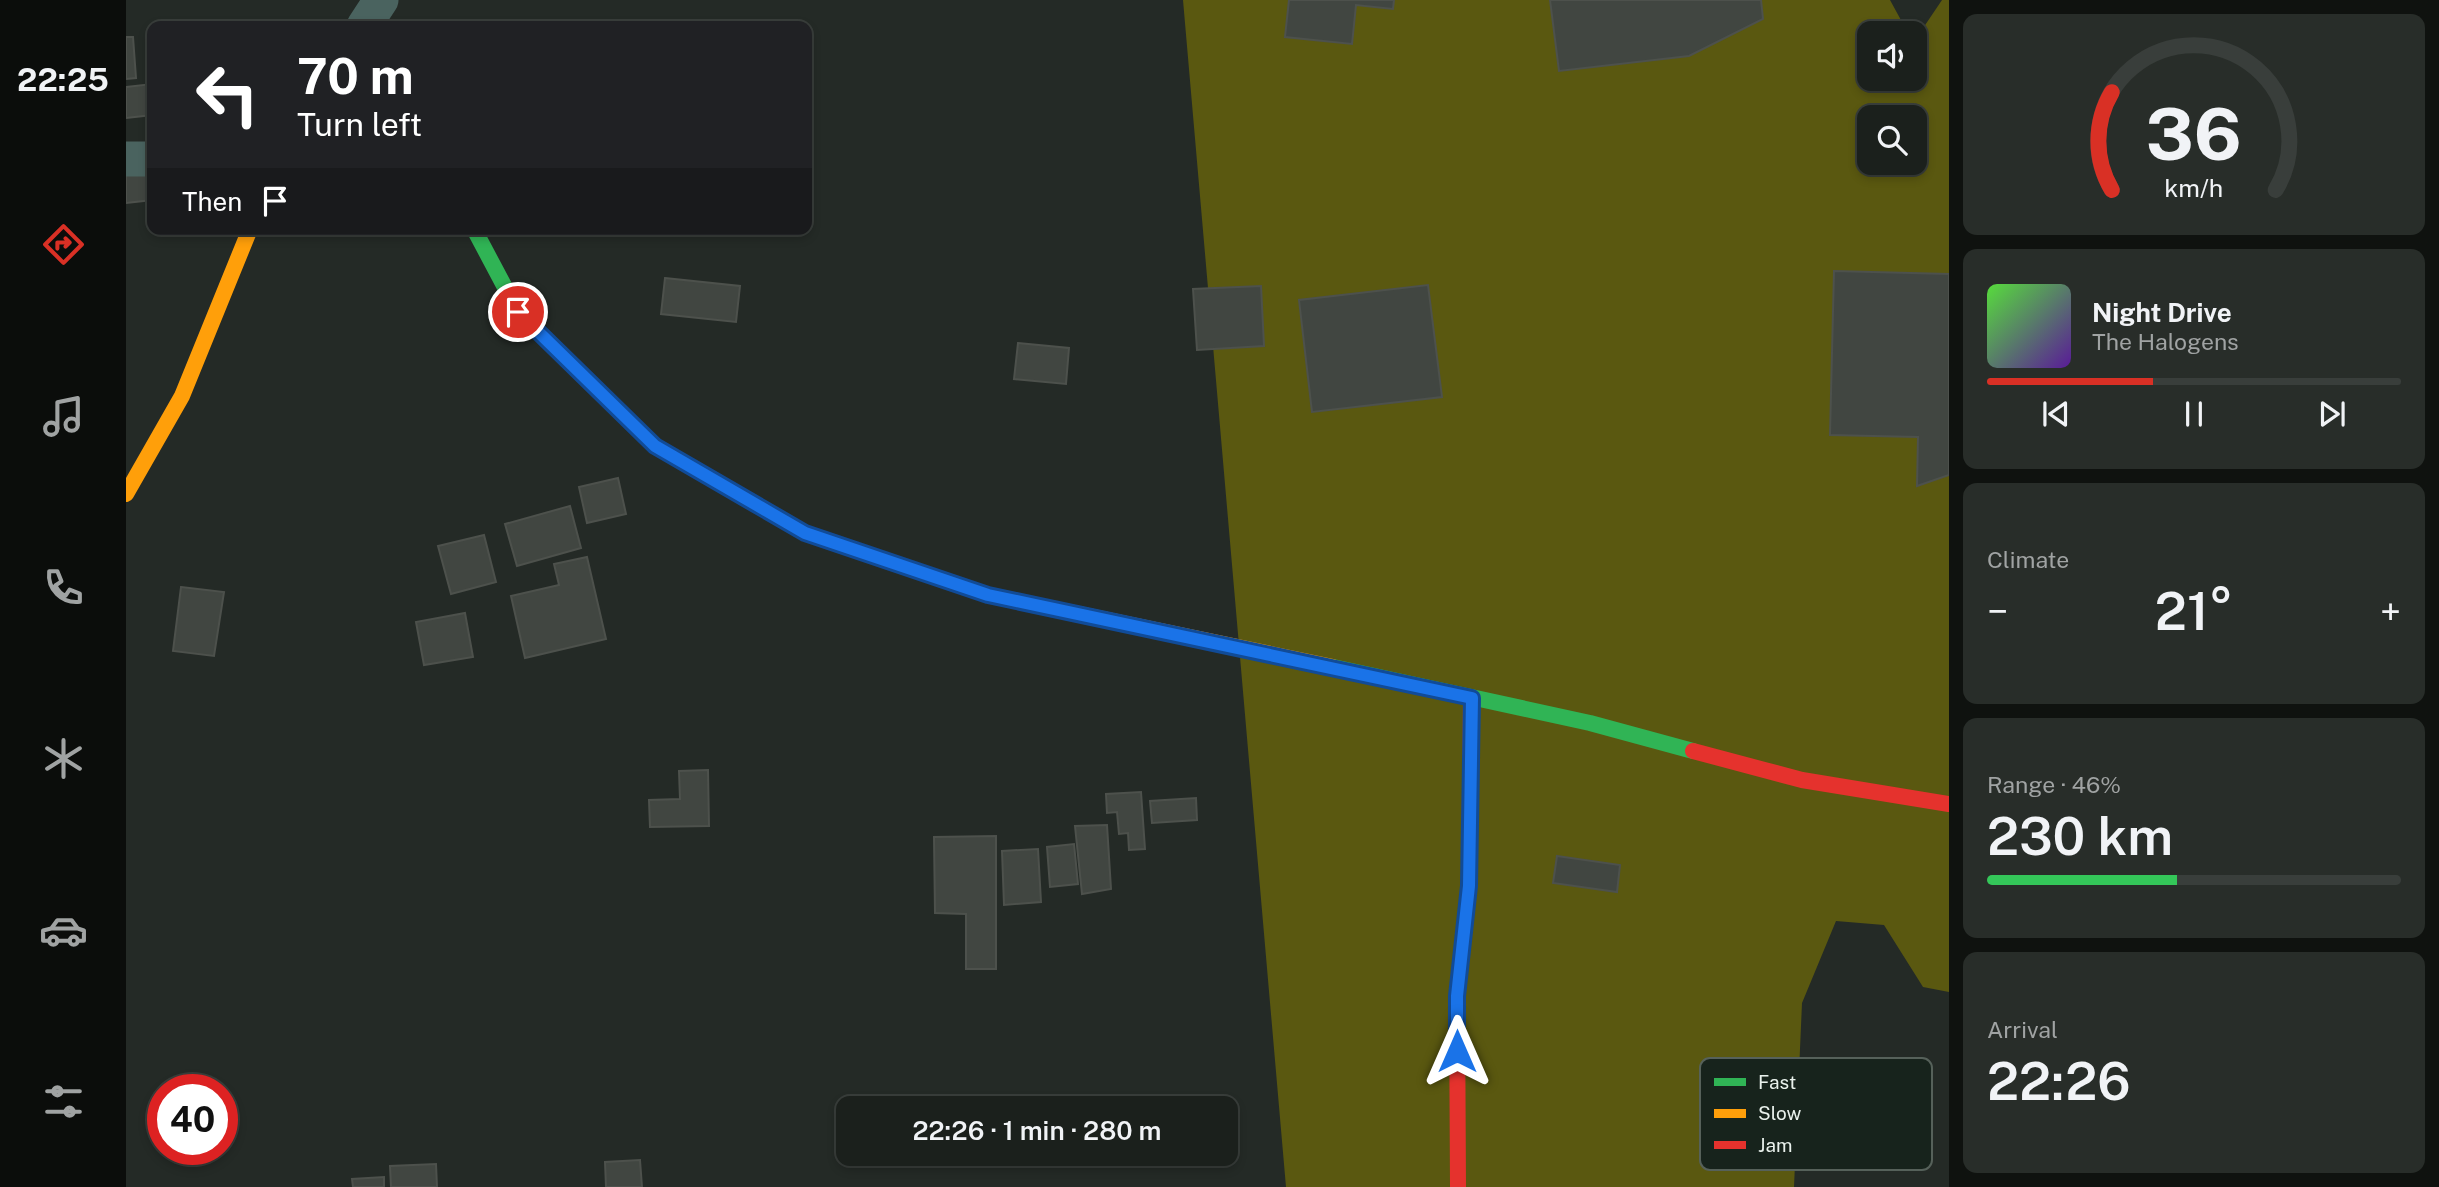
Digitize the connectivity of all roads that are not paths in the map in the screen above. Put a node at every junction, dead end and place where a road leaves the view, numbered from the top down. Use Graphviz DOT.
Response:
graph roads {
  1 [pos="382,0"];
  2 [pos="367,21"];
  3 [pos="390,21"];
  4 [pos="126,159"];
  5 [pos="147,159"];
  6 [pos="248,235"];
  7 [pos="477,235"];
  8 [pos="126,494"];
  9 [pos="1472,698"];
  10 [pos="1949,804"];
  11 [pos="1458,1187"];
  1 -- 2 [label="street"];
  1 -- 3 [label="street"];
  4 -- 5 [label="street"];
  6 -- 8 [label="street"];
  7 -- 9 [label="street"];
  9 -- 10 [label="street"];
  9 -- 11 [label="street"];
}
